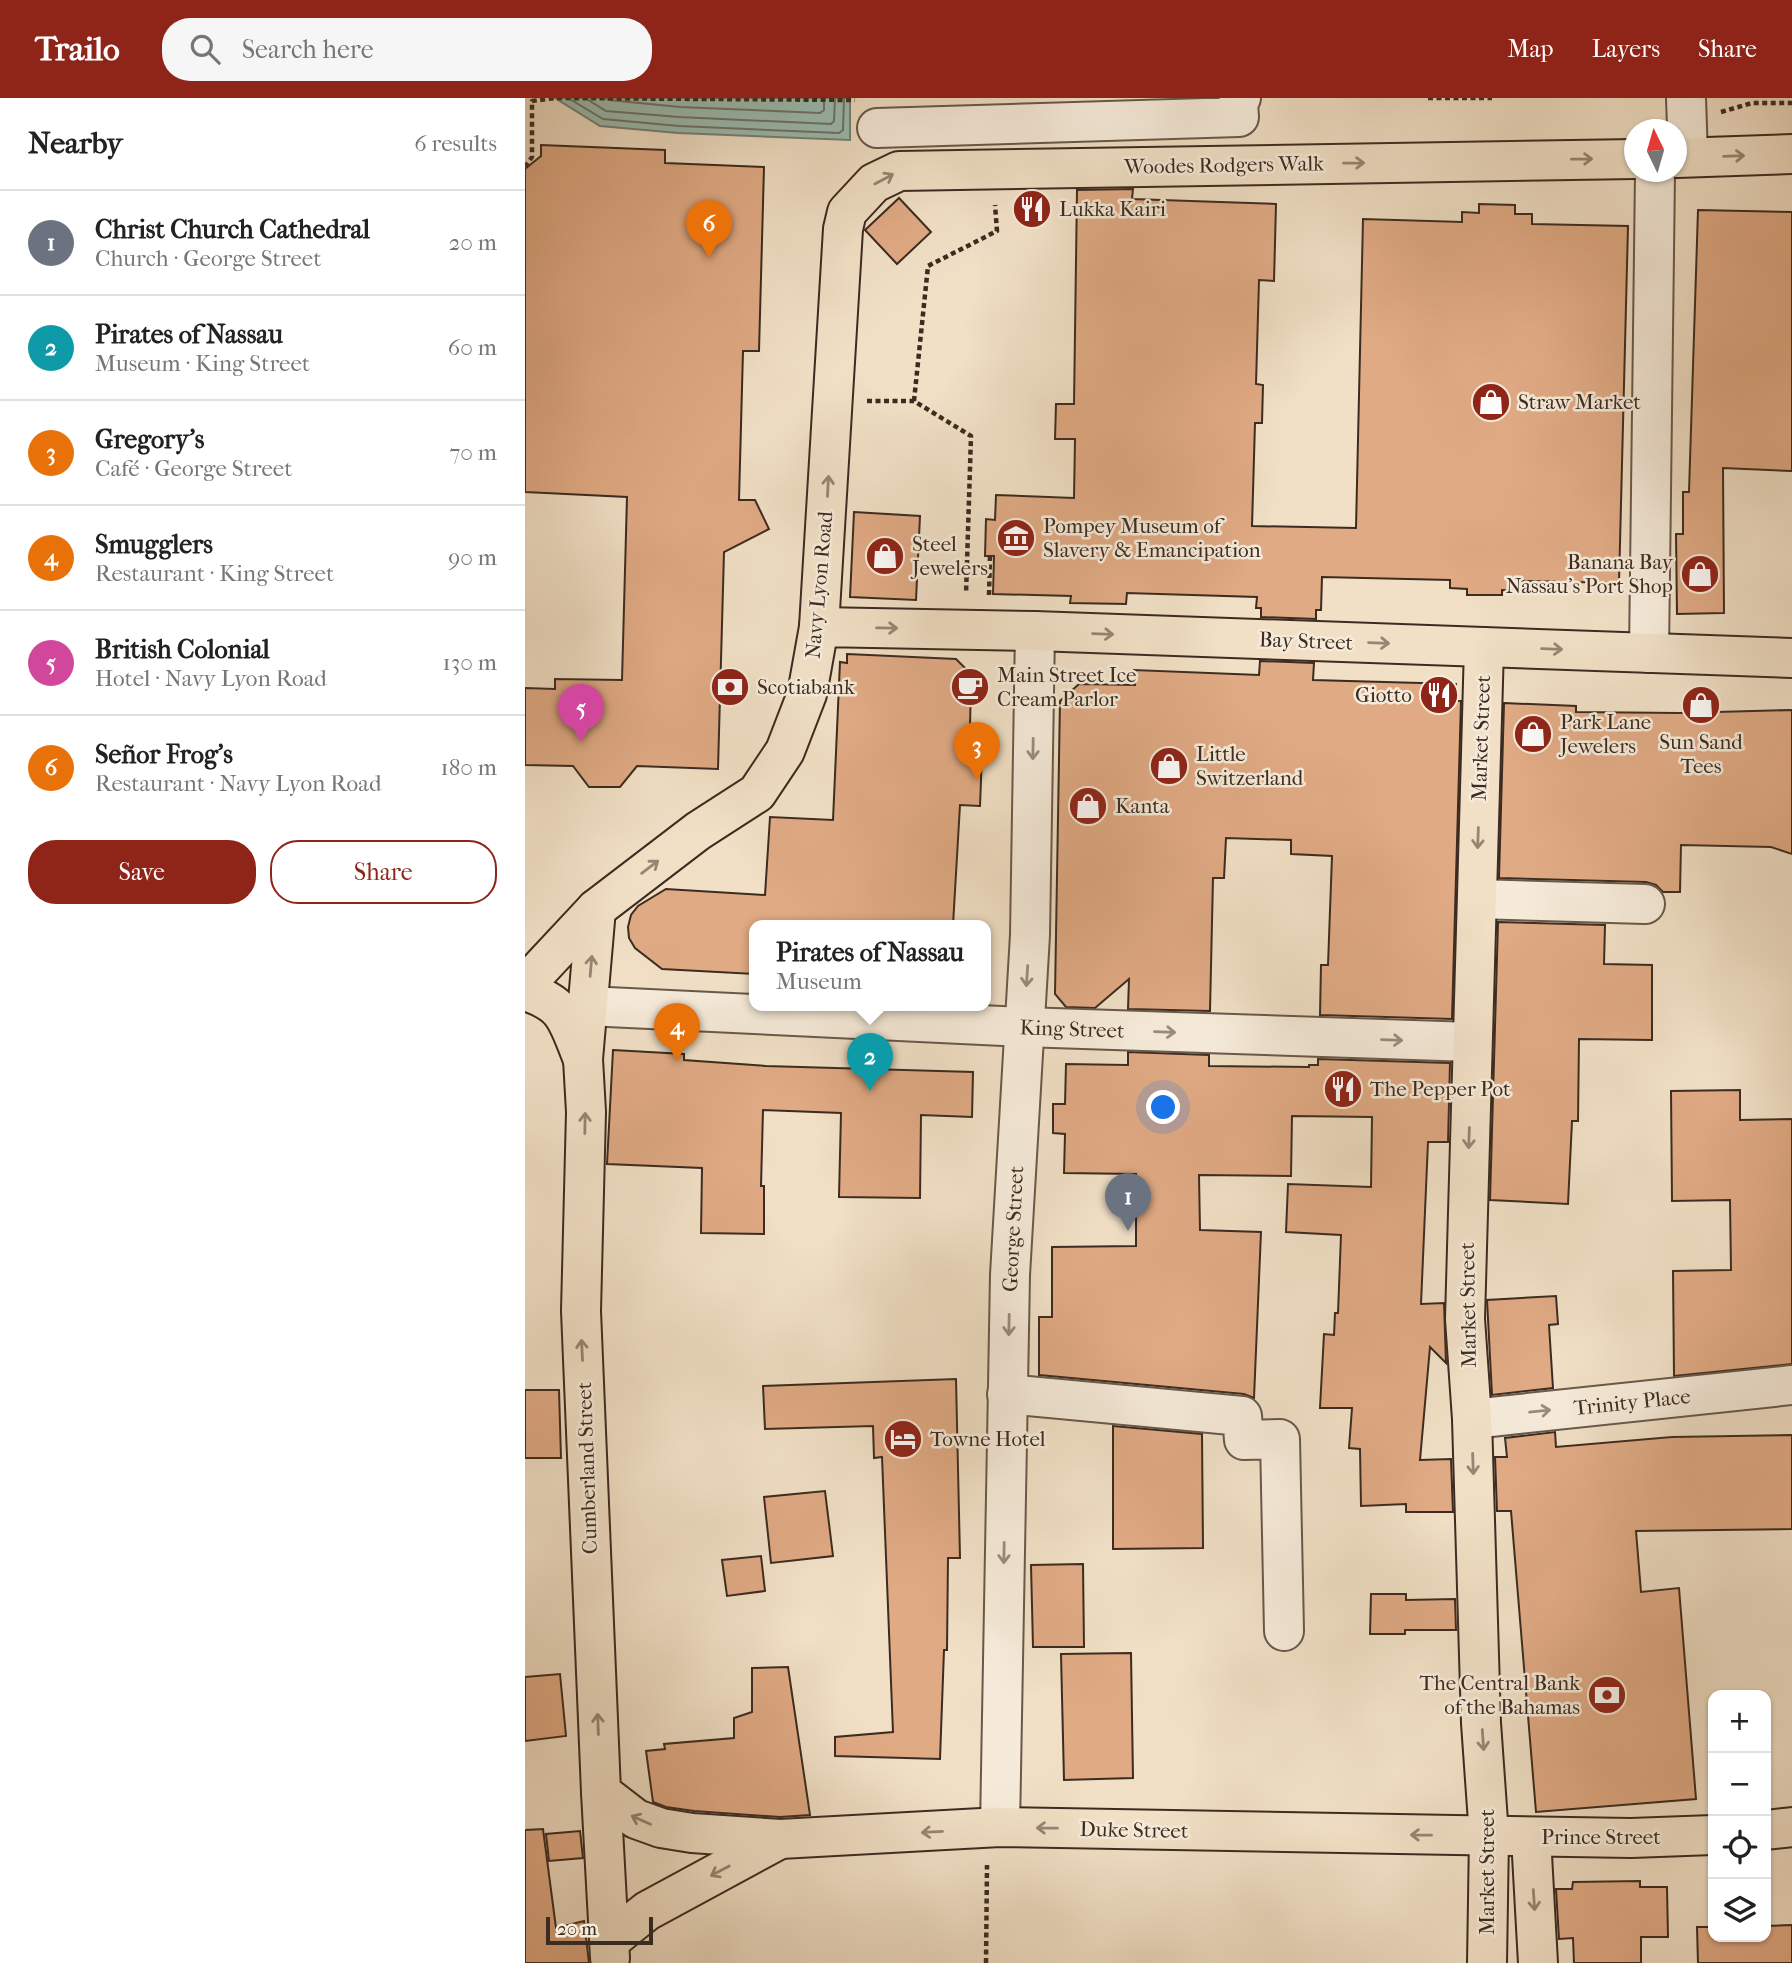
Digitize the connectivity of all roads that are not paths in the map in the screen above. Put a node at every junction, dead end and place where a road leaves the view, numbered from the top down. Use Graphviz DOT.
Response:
graph roads {
  1 [pos="1241,98"];
  2 [pos="1686,98"];
  3 [pos="1682,119"];
  4 [pos="877,128"];
  5 [pos="1792,154"];
  6 [pos="1624,159"];
  7 [pos="1687,161"];
  8 [pos="1672,182"];
  9 [pos="842,229"];
  10 [pos="819,627"];
  11 [pos="1035,631"];
  12 [pos="1484,647"];
  13 [pos="1649,653"];
  14 [pos="1792,658"];
  15 [pos="1477,899"];
  16 [pos="1645,904"];
  17 [pos="596,909"];
  18 [pos="525,985"];
  19 [pos="525,991"];
  20 [pos="587,1006"];
  21 [pos="1023,1027"];
  22 [pos="1472,1042"];
  23 [pos="583,1059"];
  24 [pos="1792,1385"];
  25 [pos="1007,1394"];
  26 [pos="1472,1419"];
  27 [pos="1284,1631"];
  28 [pos="601,1793"];
  29 [pos="1792,1827"];
  30 [pos="1771,1829"];
  31 [pos="1708,1835"];
  32 [pos="1489,1836"];
  33 [pos="1531,1837"];
  34 [pos="780,1839"];
  35 [pos="993,1840"];
  36 [pos="610,1952"];
  37 [pos="1487,1963"];
  38 [pos="1538,1963"];
  1 -- 4 [label="street"];
  2 -- 3 [label="street"];
  7 -- 5 [label="main road, one-way"];
  9 -- 6 [label="main road, Woodes Rodgers Walk, one-way"];
  8 -- 13 [label="street"];
  10 -- 9 [label="main road, Navy Lyon Road, one-way"];
  10 -- 11 [label="main road, Bay Street, one-way"];
  17 -- 10 [label="main road, Navy Lyon Road, one-way"];
  11 -- 12 [label="main road, Bay Street, one-way"];
  11 -- 21 [label="street, George Street, one-way"];
  12 -- 13 [label="main road, Bay Street, one-way"];
  12 -- 15 [label="main road, Market Street, one-way"];
  13 -- 14 [label="main road, Bay Street"];
  15 -- 16 [label="street"];
  15 -- 22 [label="main road, Market Street"];
  17 -- 18 [label="main road, Navy Lyon Road"];
  20 -- 17 [label="main road, Cumberland Street, one-way"];
  19 -- 23 [label="main road, Cumberland Street"];
  20 -- 21 [label="street, King Street"];
  20 -- 23 [label="main road, Cumberland Street"];
  21 -- 22 [label="street, King Street, one-way"];
  21 -- 25 [label="street, George Street, one-way"];
  22 -- 26 [label="main road, Market Street, one-way"];
  28 -- 23 [label="main road, Cumberland Street, one-way"];
  26 -- 24 [label="street, Trinity Place, one-way"];
  25 -- 27 [label="street"];
  25 -- 35 [label="street, George Street, one-way"];
  26 -- 32 [label="main road, Market Street, one-way"];
  34 -- 28 [label="main road, Duke Street, one-way"];
  28 -- 36 [label="main road, Cumberland Street"];
  29 -- 30 [label="main road"];
  31 -- 33 [label="main road, Prince Street"];
  32 -- 33 [label="main road, Prince Street"];
  32 -- 35 [label="main road, Duke Street, one-way"];
  32 -- 37 [label="main road, Market Street"];
  33 -- 38 [label="main road, one-way"];
  35 -- 34 [label="main road, Duke Street, one-way"];
  34 -- 36 [label="main road, Duke Street, one-way"];
}
